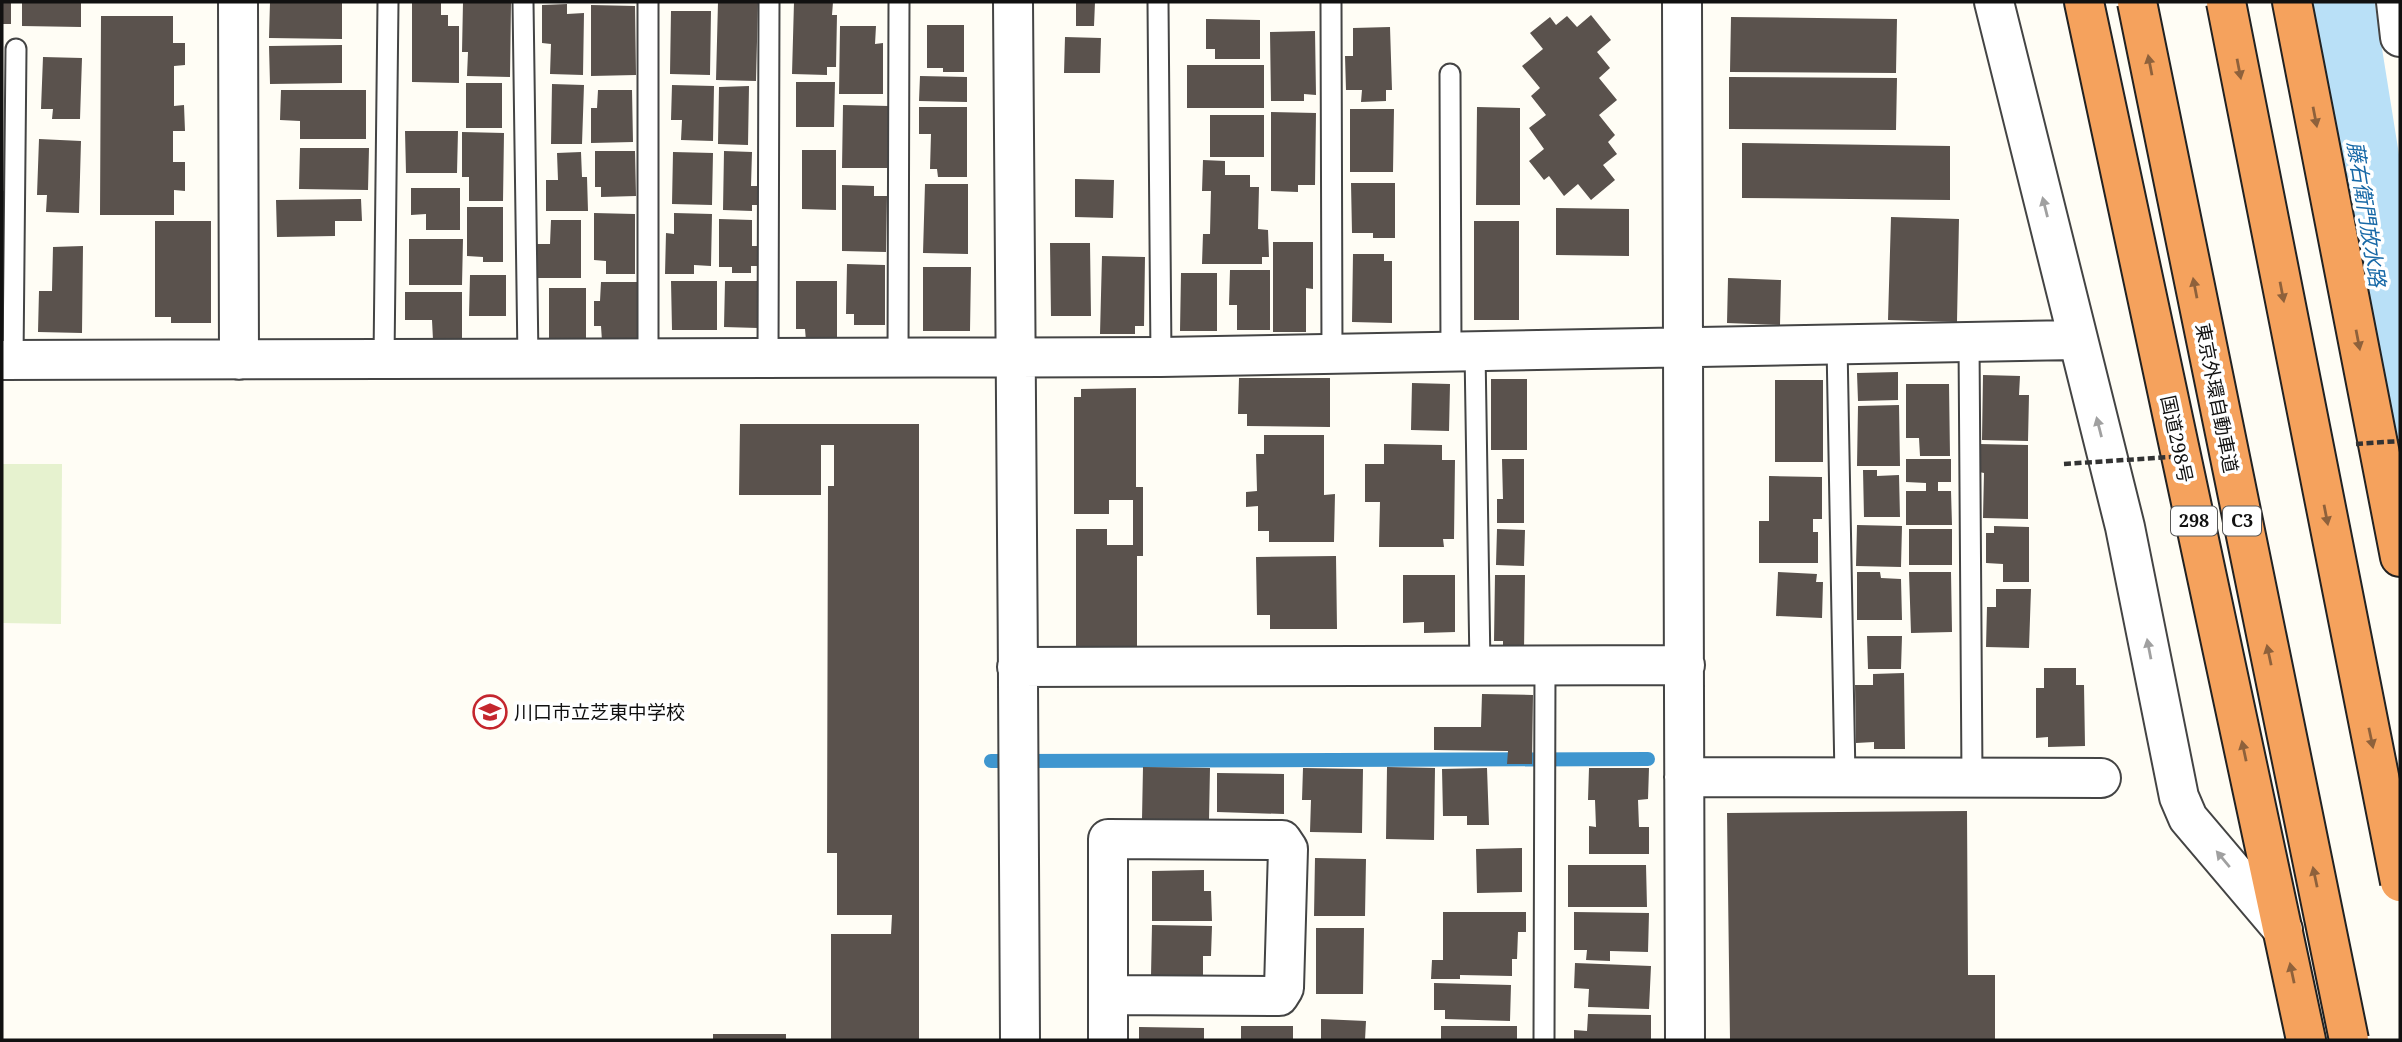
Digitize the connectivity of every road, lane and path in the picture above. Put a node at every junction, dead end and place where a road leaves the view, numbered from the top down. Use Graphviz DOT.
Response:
graph roads {
  1 [pos="238,2"];
  2 [pos="388,2"];
  3 [pos="523,2"];
  4 [pos="648,2"];
  5 [pos="769,2"];
  6 [pos="899,2"];
  7 [pos="1013,2"];
  8 [pos="1158,2"];
  9 [pos="1331,2"];
  10 [pos="1682,2"];
  11 [pos="1994,2"];
  12 [pos="2064,2"];
  13 [pos="2084,2"];
  14 [pos="2137,2"];
  15 [pos="2226,2"];
  16 [pos="2292,2"];
  17 [pos="2396,2"];
  18 [pos="2400,37"];
  19 [pos="16,49"];
  20 [pos="1450,74"];
  21 [pos="2154,335"];
  22 [pos="2077,340"];
  23 [pos="1969,342"];
  24 [pos="1837,345"];
  25 [pos="1683,347"];
  26 [pos="1463,351"];
  27 [pos="1332,355"];
  28 [pos="1161,357"];
  29 [pos="648,358"];
  30 [pos="768,358"];
  31 [pos="898,358"];
  32 [pos="1018,358"];
  33 [pos="384,359"];
  34 [pos="528,359"];
  35 [pos="7,360"];
  36 [pos="239,360"];
  37 [pos="2400,557"];
  38 [pos="1685,665"];
  39 [pos="1480,666"];
  40 [pos="1545,666"];
  41 [pos="1017,667"];
  42 [pos="1684,777"];
  43 [pos="1845,777"];
  44 [pos="1972,777"];
  45 [pos="2101,778"];
  46 [pos="2400,882"];
  47 [pos="2283,930"];
  48 [pos="1108,995"];
  49 [pos="1020,1040"];
  50 [pos="1108,1040"];
  51 [pos="1544,1040"];
  52 [pos="1685,1040"];
  53 [pos="2306,1040"];
  54 [pos="2348,1040"];
  1 -- 36 [label="street"];
  2 -- 33 [label="lane"];
  3 -- 34 [label="lane"];
  4 -- 29 [label="lane"];
  5 -- 30 [label="lane"];
  6 -- 31 [label="lane"];
  7 -- 32 [label="street"];
  8 -- 28 [label="lane"];
  9 -- 27 [label="lane"];
  10 -- 25 [label="street"];
  22 -- 11 [label="street, one-way"];
  12 -- 21 [label="highway"];
  13 -- 21 [label="highway, 国道298号 / 298"];
  54 -- 14 [label="highway, 東京外環自動車道 / C3, one-way, bridge"];
  15 -- 46 [label="highway, one-way, bridge"];
  16 -- 37 [label="highway, one-way"];
  17 -- 18 [label="street"];
  19 -- 35 [label="lane"];
  20 -- 26 [label="lane"];
  47 -- 21 [label="highway, 国道298号 / 298, one-way"];
  22 -- 23 [label="street"];
  47 -- 22 [label="street, one-way"];
  23 -- 24 [label="street"];
  23 -- 44 [label="lane"];
  24 -- 25 [label="street"];
  24 -- 43 [label="lane"];
  25 -- 26 [label="street"];
  25 -- 38 [label="street"];
  26 -- 27 [label="street"];
  26 -- 39 [label="lane"];
  27 -- 28 [label="street"];
  28 -- 32 [label="street"];
  29 -- 30 [label="street"];
  29 -- 34 [label="street"];
  30 -- 31 [label="street"];
  31 -- 32 [label="street"];
  32 -- 41 [label="street"];
  33 -- 34 [label="street"];
  33 -- 36 [label="street"];
  35 -- 36 [label="street"];
  38 -- 40 [label="street"];
  38 -- 42 [label="street"];
  39 -- 40 [label="street"];
  39 -- 41 [label="street"];
  40 -- 51 [label="lane"];
  41 -- 49 [label="street"];
  42 -- 43 [label="street"];
  42 -- 52 [label="street"];
  43 -- 44 [label="street"];
  44 -- 45 [label="street"];
  53 -- 47 [label="highway, 国道298号 / 298, one-way"];
  48 -- 48 [label="street"];
  48 -- 50 [label="street"];
}
